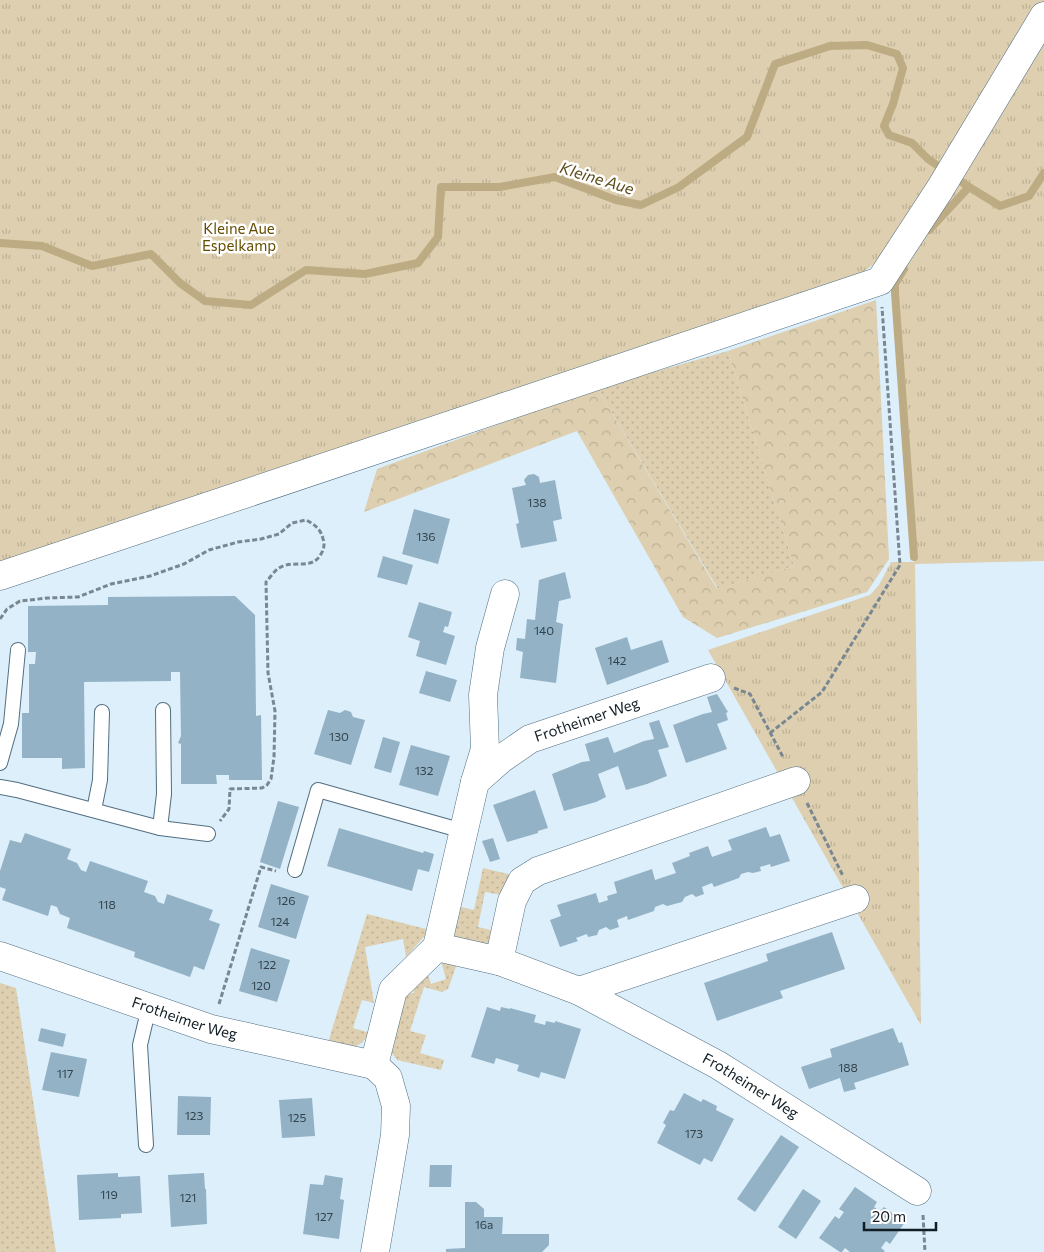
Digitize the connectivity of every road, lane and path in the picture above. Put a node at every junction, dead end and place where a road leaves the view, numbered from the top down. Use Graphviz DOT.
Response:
graph roads {
  1 [pos="1044,16"];
  2 [pos="880,281"];
  3 [pos="0,576"];
  4 [pos="505,594"];
  5 [pos="0,619"];
  6 [pos="18,650"];
  7 [pos="711,678"];
  8 [pos="163,710"];
  9 [pos="102,712"];
  10 [pos="770,733"];
  11 [pos="0,763"];
  12 [pos="796,781"];
  13 [pos="475,782"];
  14 [pos="0,787"];
  15 [pos="94,810"];
  16 [pos="160,828"];
  17 [pos="463,831"];
  18 [pos="208,834"];
  19 [pos="295,870"];
  20 [pos="855,898"];
  21 [pos="437,947"];
  22 [pos="0,956"];
  23 [pos="499,961"];
  24 [pos="579,991"];
  25 [pos="149,1007"];
  26 [pos="211,1028"];
  27 [pos="374,1065"];
  28 [pos="146,1145"];
  29 [pos="917,1191"];
  30 [pos="375,1252"];
  31 [pos="925,1252"];
  1 -- 2 [label="street"];
  2 -- 3 [label="street"];
  2 -- 10 [label="path"];
  4 -- 13 [label="street"];
  5 -- 18 [label="path"];
  6 -- 11 [label="lane"];
  7 -- 13 [label="street, Frotheimer Weg"];
  8 -- 16 [label="lane"];
  9 -- 15 [label="lane"];
  12 -- 23 [label="street"];
  13 -- 17 [label="street"];
  14 -- 15 [label="lane"];
  15 -- 16 [label="lane"];
  16 -- 18 [label="lane"];
  17 -- 19 [label="lane"];
  17 -- 21 [label="street"];
  19 -- 26 [label="path"];
  20 -- 24 [label="street"];
  21 -- 23 [label="street, Frotheimer Weg"];
  21 -- 27 [label="street"];
  22 -- 25 [label="street, Frotheimer Weg"];
  23 -- 24 [label="street, Frotheimer Weg"];
  24 -- 29 [label="street, Frotheimer Weg"];
  25 -- 26 [label="street, Frotheimer Weg"];
  25 -- 28 [label="lane"];
  26 -- 27 [label="street, Frotheimer Weg"];
  27 -- 30 [label="street"];
  29 -- 31 [label="path"];
}
